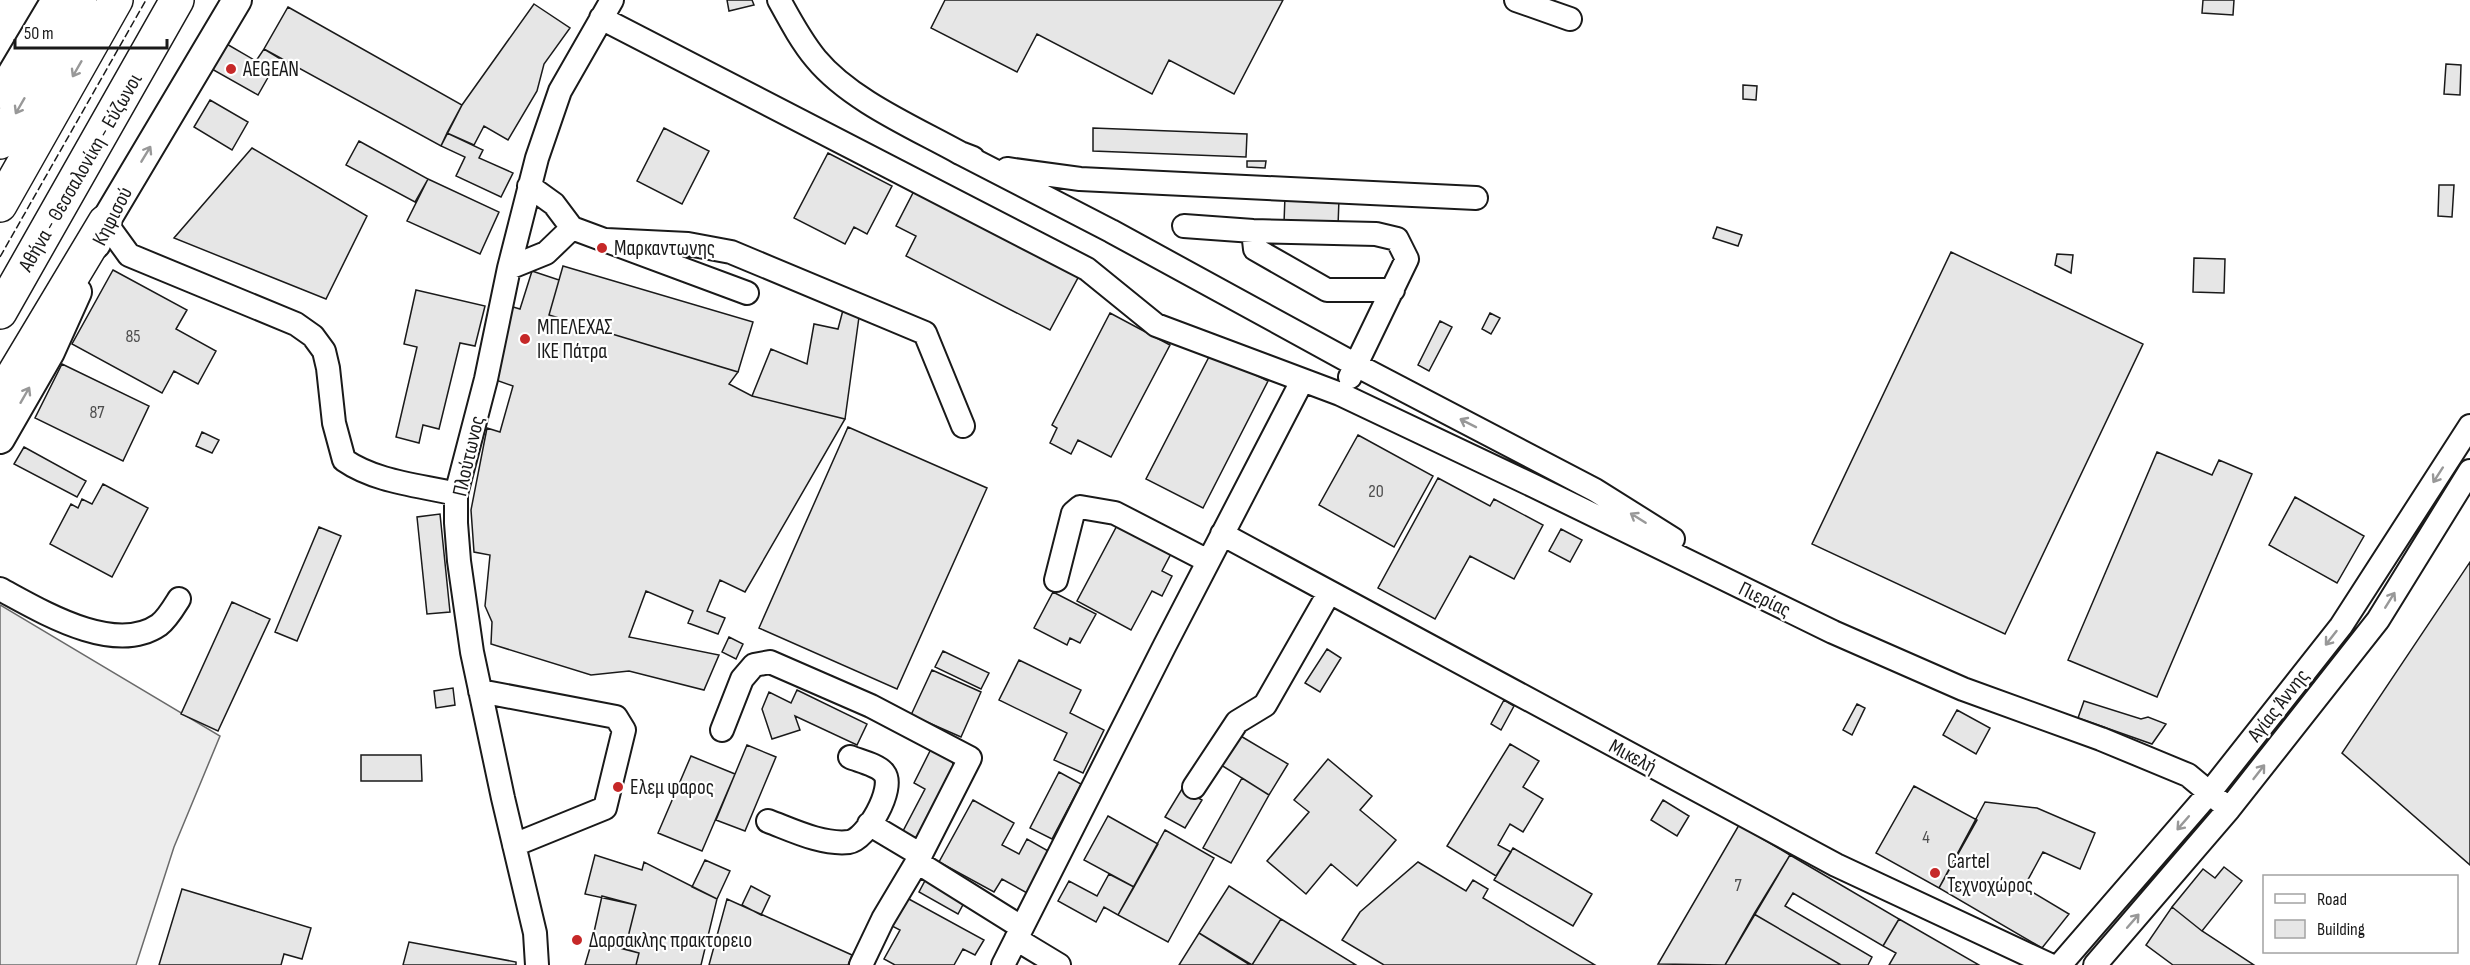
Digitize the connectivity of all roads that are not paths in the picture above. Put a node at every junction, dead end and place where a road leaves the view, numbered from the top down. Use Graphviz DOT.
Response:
graph roads {
  1 [pos="56,0"];
  2 [pos="80,0"];
  3 [pos="116,0"];
  4 [pos="177,0"];
  5 [pos="237,0"];
  6 [pos="779,0"];
  7 [pos="1516,0"];
  8 [pos="606,9"];
  9 [pos="1570,19"];
  10 [pos="8,62"];
  11 [pos="0,94"];
  12 [pos="0,142"];
  13 [pos="960,153"];
  14 [pos="529,186"];
  15 [pos="1476,198"];
  16 [pos="0,205"];
  17 [pos="105,222"];
  18 [pos="1184,226"];
  19 [pos="572,228"];
  20 [pos="1254,231"];
  21 [pos="606,240"];
  22 [pos="509,268"];
  23 [pos="1393,290"];
  24 [pos="747,293"];
  25 [pos="0,312"];
  26 [pos="1356,365"];
  27 [pos="1302,381"];
  28 [pos="1340,394"];
  29 [pos="0,397"];
  30 [pos="963,426"];
  31 [pos="2470,426"];
  32 [pos="0,439"];
  33 [pos="2470,471"];
  34 [pos="456,494"];
  35 [pos="1222,534"];
  36 [pos="1208,561"];
  37 [pos="1700,567"];
  38 [pos="1056,580"];
  39 [pos="0,589"];
  40 [pos="1329,593"];
  41 [pos="179,599"];
  42 [pos="480,691"];
  43 [pos="722,730"];
  44 [pos="850,757"];
  45 [pos="1194,787"];
  46 [pos="2210,792"];
  47 [pos="2229,809"];
  48 [pos="768,821"];
  49 [pos="869,824"];
  50 [pos="514,844"];
  51 [pos="919,858"];
  52 [pos="1018,933"];
  53 [pos="537,965"];
  54 [pos="861,965"];
  55 [pos="1003,965"];
  56 [pos="1059,965"];
  57 [pos="2050,965"];
  58 [pos="2060,965"];
  59 [pos="2095,965"];
  1 -- 10 [label="main road"];
  2 -- 12 [label="highway, one-way"];
  3 -- 16 [label="highway, one-way"];
  4 -- 25 [label="highway, Αθήνα - Θεσσαλονίκη - Εύζωνοι"];
  17 -- 5 [label="main road, Κηφισού, one-way"];
  6 -- 13 [label="street"];
  7 -- 9 [label="street"];
  8 -- 14 [label="street, Πλούτωνος"];
  8 -- 27 [label="street, Πιερίας"];
  10 -- 11 [label="main road"];
  13 -- 15 [label="street"];
  13 -- 26 [label="street"];
  14 -- 19 [label="street"];
  14 -- 22 [label="street, Πλούτωνος"];
  17 -- 29 [label="highway"];
  32 -- 17 [label="main road, Κηφισού, one-way"];
  17 -- 34 [label="street"];
  18 -- 20 [label="street"];
  19 -- 21 [label="street"];
  19 -- 22 [label="street"];
  20 -- 23 [label="street"];
  20 -- 23 [label="street"];
  21 -- 24 [label="street"];
  21 -- 30 [label="street"];
  22 -- 34 [label="street, Πλούτωνος"];
  23 -- 26 [label="street"];
  26 -- 28 [label="street"];
  37 -- 26 [label="street, one-way"];
  27 -- 28 [label="street, Πιερίας"];
  27 -- 35 [label="street"];
  28 -- 37 [label="street, Πιερίας"];
  31 -- 46 [label="street, Αγίας Άννης, one-way"];
  47 -- 33 [label="street, Αγίας Άννης, one-way"];
  34 -- 42 [label="street, Πλούτωνος"];
  35 -- 36 [label="street"];
  35 -- 40 [label="street, Μικελή"];
  36 -- 38 [label="street"];
  36 -- 52 [label="street"];
  37 -- 46 [label="street, Πιερίας"];
  39 -- 41 [label="street"];
  40 -- 45 [label="street"];
  40 -- 57 [label="street, Μικελή"];
  42 -- 50 [label="street, Πλούτωνος"];
  42 -- 50 [label="street"];
  43 -- 51 [label="street"];
  44 -- 49 [label="street"];
  46 -- 47 [label="street, Πιερίας"];
  46 -- 58 [label="street, Αγίας Άννης, one-way"];
  59 -- 47 [label="street, Αγίας Άννης, one-way"];
  48 -- 49 [label="street"];
  49 -- 51 [label="street"];
  50 -- 53 [label="street, Πλούτωνος"];
  51 -- 52 [label="street"];
  51 -- 54 [label="street"];
  52 -- 55 [label="street"];
  52 -- 56 [label="street"];
}
